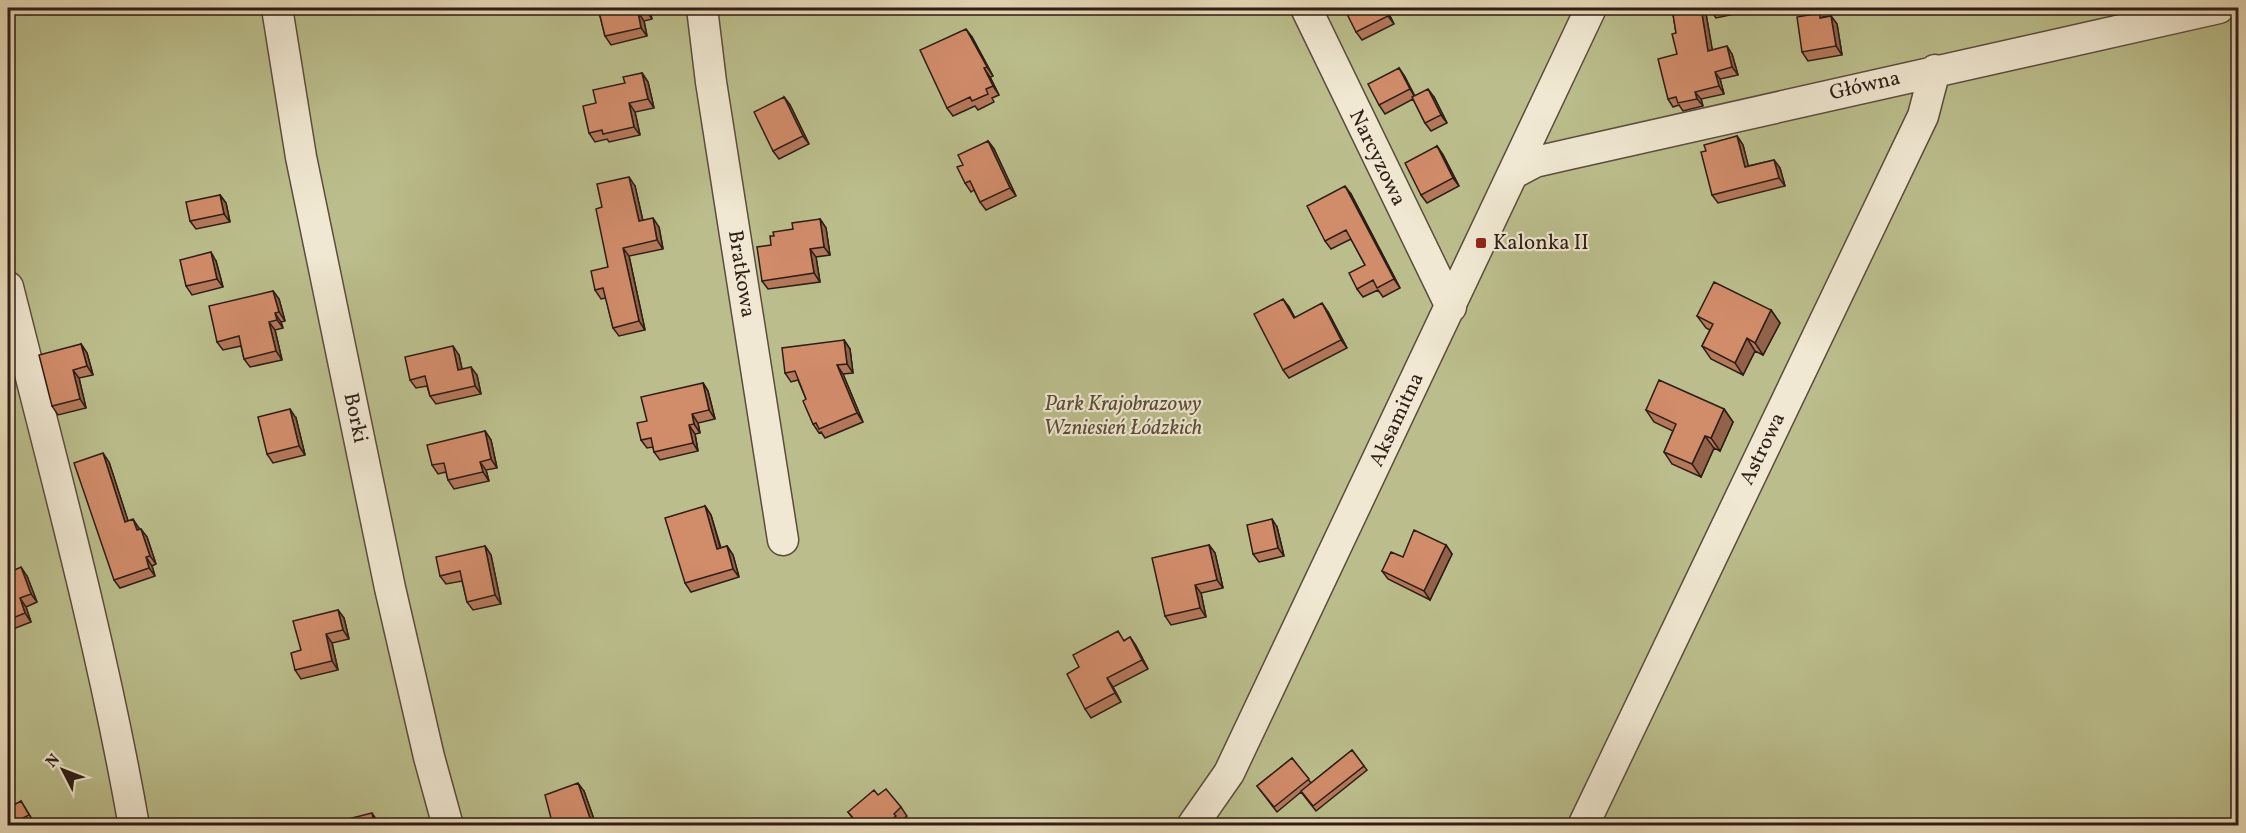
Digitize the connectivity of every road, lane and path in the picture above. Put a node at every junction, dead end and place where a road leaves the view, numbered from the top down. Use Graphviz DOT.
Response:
graph roads {
  1 [pos="277,8"];
  2 [pos="702,8"];
  3 [pos="1305,8"];
  4 [pos="1591,8"];
  5 [pos="2219,8"];
  6 [pos="1935,70"];
  7 [pos="1514,173"];
  8 [pos="8,287"];
  9 [pos="1451,307"];
  10 [pos="783,540"];
  11 [pos="134,825"];
  12 [pos="448,825"];
  13 [pos="1192,825"];
  14 [pos="1583,825"];
  1 -- 12 [label="street, Borki"];
  2 -- 10 [label="street, Bratkowa"];
  3 -- 9 [label="street, Narcyzowa"];
  4 -- 7 [label="street, Aksamitna"];
  5 -- 6 [label="street, Główna"];
  6 -- 7 [label="street, Główna"];
  6 -- 14 [label="street, Astrowa"];
  7 -- 9 [label="street, Aksamitna"];
  8 -- 11 [label="street"];
  9 -- 13 [label="street, Aksamitna"];
}
